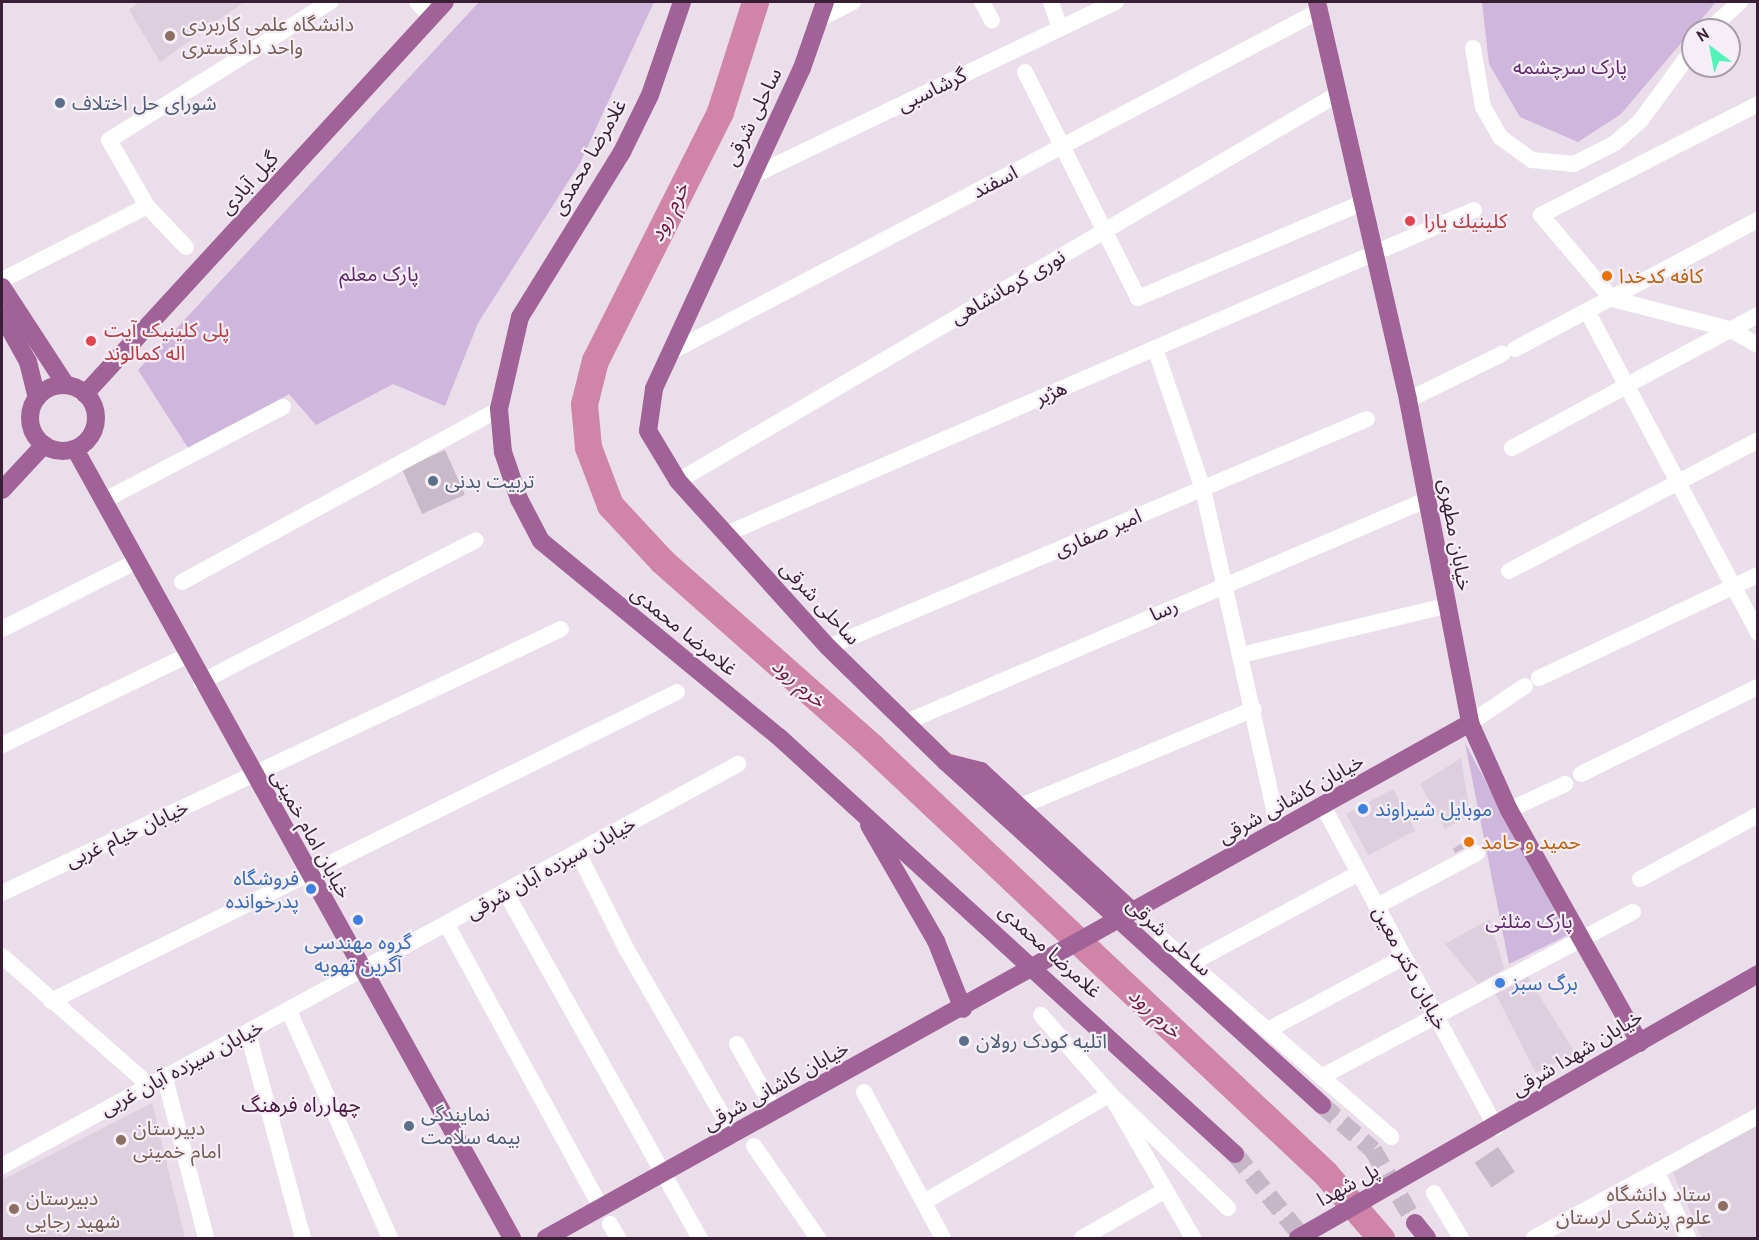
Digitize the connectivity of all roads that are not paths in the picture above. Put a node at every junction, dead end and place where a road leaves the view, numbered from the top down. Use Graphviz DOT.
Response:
graph roads {
  1 [pos="330,2"];
  2 [pos="417,2"];
  3 [pos="445,2"];
  4 [pos="682,2"];
  5 [pos="853,2"];
  6 [pos="982,2"];
  7 [pos="1051,2"];
  8 [pos="1116,2"];
  9 [pos="1740,2"];
  10 [pos="1318,6"];
  11 [pos="824,9"];
  12 [pos="431,17"];
  13 [pos="1722,18"];
  14 [pos="993,21"];
  15 [pos="1060,28"];
  16 [pos="1473,48"];
  17 [pos="1681,65"];
  18 [pos="1025,72"];
  19 [pos="1338,94"];
  20 [pos="1758,104"];
  21 [pos="1063,147"];
  22 [pos="748,178"];
  23 [pos="1364,202"];
  24 [pos="147,206"];
  25 [pos="1474,210"];
  26 [pos="1758,220"];
  27 [pos="1104,231"];
  28 [pos="186,247"];
  29 [pos="1375,251"];
  30 [pos="2,280"];
  31 [pos="2,287"];
  32 [pos="1612,298"];
  33 [pos="1587,311"];
  34 [pos="2,315"];
  35 [pos="1758,315"];
  36 [pos="1729,329"];
  37 [pos="1758,345"];
  38 [pos="1155,348"];
  39 [pos="671,352"];
  40 [pos="1631,383"];
  41 [pos="66,385"];
  42 [pos="86,394"];
  43 [pos="37,398"];
  44 [pos="1408,400"];
  45 [pos="283,407"];
  46 [pos="499,409"];
  47 [pos="1367,419"];
  48 [pos="1758,440"];
  49 [pos="44,445"];
  50 [pos="1512,448"];
  51 [pos="75,449"];
  52 [pos="678,481"];
  53 [pos="1680,482"];
  54 [pos="1203,489"];
  55 [pos="2,490"];
  56 [pos="1425,500"];
  57 [pos="103,501"];
  58 [pos="726,534"];
  59 [pos="477,540"];
  60 [pos="135,562"];
  61 [pos="1509,571"];
  62 [pos="1758,575"];
  63 [pos="182,582"];
  64 [pos="1223,584"];
  65 [pos="1734,587"];
  66 [pos="1445,606"];
  67 [pos="2,629"];
  68 [pos="561,629"];
  69 [pos="1758,633"];
  70 [pos="828,647"];
  71 [pos="1241,655"];
  72 [pos="186,656"];
  73 [pos="201,682"];
  74 [pos="1758,687"];
  75 [pos="677,692"];
  76 [pos="1254,709"];
  77 [pos="904,723"];
  78 [pos="1470,723"];
  79 [pos="4,738"];
  80 [pos="946,762"];
  81 [pos="738,765"];
  82 [pos="1581,774"];
  83 [pos="252,775"];
  84 [pos="1565,784"];
  85 [pos="1021,806"];
  86 [pos="1324,808"];
  87 [pos="1509,810"];
  88 [pos="861,811"];
  89 [pos="1758,815"];
  90 [pos="1279,831"];
  91 [pos="578,853"];
  92 [pos="1477,853"];
  93 [pos="1359,873"];
  94 [pos="310,877"];
  95 [pos="1640,879"];
  96 [pos="2,893"];
  97 [pos="506,893"];
  98 [pos="1377,906"];
  99 [pos="1133,912"];
  100 [pos="1633,912"];
  101 [pos="447,924"];
  102 [pos="1162,939"];
  103 [pos="1580,939"];
  104 [pos="2,956"];
  105 [pos="1404,957"];
  106 [pos="1190,964"];
  107 [pos="363,971"];
  108 [pos="1758,974"];
  109 [pos="51,1001"];
  110 [pos="963,1009"];
  111 [pos="289,1011"];
  112 [pos="1041,1015"];
  113 [pos="1436,1016"];
  114 [pos="1268,1030"];
  115 [pos="248,1033"];
  116 [pos="1640,1042"];
  117 [pos="737,1044"];
  118 [pos="1322,1077"];
  119 [pos="158,1082"];
  120 [pos="864,1092"];
  121 [pos="1110,1094"];
  122 [pos="1322,1105"];
  123 [pos="775,1112"];
  124 [pos="1758,1116"];
  125 [pos="1496,1128"];
  126 [pos="734,1135"];
  127 [pos="1391,1137"];
  128 [pos="754,1146"];
  129 [pos="1235,1154"];
  130 [pos="2,1166"];
  131 [pos="1419,1171"];
  132 [pos="664,1173"];
  133 [pos="1657,1173"];
  134 [pos="1164,1191"];
  135 [pos="1434,1193"];
  136 [pos="924,1202"];
  137 [pos="1228,1208"];
  138 [pos="1414,1223"];
  139 [pos="609,1224"];
  140 [pos="206,1239"];
  141 [pos="303,1239"];
  142 [pos="390,1239"];
  143 [pos="512,1239"];
  144 [pos="546,1239"];
  145 [pos="700,1239"];
  146 [pos="818,1239"];
  147 [pos="943,1239"];
  148 [pos="1082,1239"];
  149 [pos="1193,1239"];
  150 [pos="1298,1239"];
  151 [pos="1427,1239"];
  152 [pos="1461,1239"];
  153 [pos="1534,1239"];
  154 [pos="1688,1239"];
  1 -- 24 [label="street"];
  2 -- 12 [label="street"];
  3 -- 12 [label="main road, گیل آبادی"];
  4 -- 46 [label="main road, غلامرضا محمدی"];
  5 -- 11 [label="street"];
  6 -- 14 [label="street"];
  7 -- 15 [label="street"];
  8 -- 15 [label="street, گرشاسبی"];
  9 -- 13 [label="street"];
  10 -- 19 [label="main road, خیابان مطهری"];
  10 -- 21 [label="street, اسفند"];
  11 -- 22 [label="main road, ساحلی شرقی"];
  12 -- 42 [label="main road, گیل آبادی"];
  15 -- 22 [label="street, گرشاسبی"];
  16 -- 17 [label="street"];
  18 -- 21 [label="street"];
  19 -- 23 [label="main road, خیابان مطهری"];
  19 -- 27 [label="street, نوری کرمانشاهی"];
  20 -- 32 [label="street"];
  21 -- 27 [label="street"];
  21 -- 39 [label="street, اسفند"];
  22 -- 39 [label="main road, ساحلی شرقی"];
  23 -- 27 [label="street"];
  23 -- 29 [label="main road, خیابان مطهری"];
  24 -- 28 [label="street"];
  24 -- 30 [label="street"];
  25 -- 29 [label="street, هژبر"];
  26 -- 32 [label="street"];
  27 -- 52 [label="street, نوری کرمانشاهی"];
  29 -- 38 [label="street, هژبر"];
  29 -- 44 [label="main road, خیابان مطهری"];
  31 -- 41 [label="main road"];
  32 -- 33 [label="street"];
  32 -- 36 [label="street"];
  33 -- 40 [label="street"];
  33 -- 44 [label="street"];
  34 -- 43 [label="main road"];
  35 -- 36 [label="street"];
  36 -- 37 [label="street"];
  36 -- 40 [label="street"];
  38 -- 54 [label="street"];
  38 -- 58 [label="street, هژبر"];
  39 -- 52 [label="main road, ساحلی شرقی"];
  40 -- 50 [label="street"];
  40 -- 53 [label="street"];
  41 -- 42 [label="main road"];
  41 -- 43 [label="main road"];
  42 -- 51 [label="main road"];
  43 -- 49 [label="main road"];
  44 -- 56 [label="main road, خیابان مطهری"];
  45 -- 57 [label="street"];
  46 -- 63 [label="street"];
  46 -- 88 [label="main road, غلامرضا محمدی"];
  47 -- 54 [label="street, امیر صفاری"];
  48 -- 53 [label="street"];
  49 -- 51 [label="main road"];
  49 -- 55 [label="main road"];
  51 -- 57 [label="main road, خیابان امام خمینی"];
  52 -- 58 [label="main road, ساحلی شرقی"];
  53 -- 61 [label="street"];
  53 -- 65 [label="street"];
  54 -- 64 [label="street"];
  54 -- 70 [label="street, امیر صفاری"];
  56 -- 64 [label="street, رسا"];
  56 -- 66 [label="main road, خیابان مطهری"];
  57 -- 60 [label="main road, خیابان امام خمینی"];
  58 -- 70 [label="main road, ساحلی شرقی"];
  59 -- 73 [label="street"];
  60 -- 67 [label="street"];
  60 -- 72 [label="main road, خیابان امام خمینی"];
  62 -- 65 [label="street"];
  64 -- 71 [label="street"];
  64 -- 77 [label="street, رسا"];
  65 -- 69 [label="street"];
  65 -- 78 [label="street"];
  66 -- 71 [label="street"];
  66 -- 78 [label="main road, خیابان مطهری"];
  68 -- 83 [label="street, خیابان خیام غربی"];
  70 -- 77 [label="main road, ساحلی شرقی"];
  71 -- 76 [label="street"];
  72 -- 73 [label="main road, خیابان امام خمینی"];
  72 -- 79 [label="street"];
  73 -- 83 [label="main road, خیابان امام خمینی"];
  74 -- 82 [label="street"];
  75 -- 94 [label="street"];
  76 -- 85 [label="street"];
  76 -- 90 [label="street"];
  77 -- 80 [label="main road, ساحلی شرقی"];
  78 -- 86 [label="main road, خیابان کاشانی شرقی"];
  78 -- 87 [label="main road, خیابان مطهری"];
  80 -- 85 [label="main road"];
  80 -- 122 [label="main road, ساحلی شرقی"];
  81 -- 91 [label="street, خیابان سیزده آبان شرقی"];
  83 -- 94 [label="main road, خیابان امام خمینی"];
  83 -- 96 [label="street, خیابان خیام غربی"];
  84 -- 87 [label="street"];
  85 -- 99 [label="main road"];
  86 -- 90 [label="main road, خیابان کاشانی شرقی"];
  86 -- 93 [label="street, خیابان دکتر معین"];
  87 -- 103 [label="main road, خیابان مطهری"];
  88 -- 110 [label="main road"];
  88 -- 129 [label="main road, غلامرضا محمدی"];
  89 -- 95 [label="street"];
  90 -- 99 [label="main road, خیابان کاشانی شرقی"];
  91 -- 97 [label="street, خیابان سیزده آبان شرقی"];
  91 -- 126 [label="street"];
  92 -- 98 [label="street"];
  93 -- 98 [label="street, خیابان دکتر معین"];
  93 -- 106 [label="street"];
  94 -- 107 [label="main road, خیابان امام خمینی"];
  94 -- 109 [label="street"];
  97 -- 101 [label="street, خیابان سیزده آبان شرقی"];
  97 -- 132 [label="street"];
  98 -- 105 [label="street, خیابان دکتر معین"];
  99 -- 110 [label="main road, خیابان کاشانی شرقی"];
  100 -- 103 [label="street"];
  101 -- 107 [label="street, خیابان سیزده آبان شرقی"];
  101 -- 139 [label="street"];
  102 -- 106 [label="street"];
  103 -- 113 [label="street"];
  103 -- 116 [label="main road, خیابان مطهری"];
  104 -- 109 [label="street"];
  105 -- 113 [label="street, خیابان دکتر معین"];
  105 -- 114 [label="street"];
  106 -- 114 [label="street"];
  107 -- 111 [label="street, خیابان سیزده آبان غربی"];
  107 -- 143 [label="main road, خیابان امام خمینی"];
  108 -- 116 [label="main road, خیابان شهدا شرقی"];
  109 -- 119 [label="street"];
  110 -- 123 [label="main road, خیابان کاشانی شرقی"];
  111 -- 115 [label="street, خیابان سیزده آبان غربی"];
  111 -- 142 [label="street"];
  112 -- 121 [label="street"];
  113 -- 118 [label="street"];
  113 -- 125 [label="street, خیابان دکتر معین"];
  114 -- 118 [label="street"];
  115 -- 119 [label="street, خیابان سیزده آبان غربی"];
  115 -- 141 [label="street"];
  116 -- 125 [label="main road, خیابان شهدا شرقی"];
  117 -- 123 [label="street"];
  118 -- 127 [label="street"];
  119 -- 130 [label="street, خیابان سیزده آبان غربی"];
  119 -- 140 [label="street"];
  120 -- 136 [label="street"];
  121 -- 134 [label="street"];
  121 -- 136 [label="street"];
  121 -- 137 [label="street"];
  123 -- 126 [label="main road, خیابان کاشانی شرقی"];
  124 -- 133 [label="street"];
  125 -- 131 [label="main road, خیابان شهدا شرقی"];
  126 -- 132 [label="main road, خیابان کاشانی شرقی"];
  128 -- 146 [label="street"];
  131 -- 150 [label="main road, پل شهدا"];
  132 -- 139 [label="main road, خیابان کاشانی شرقی"];
  132 -- 145 [label="street"];
  133 -- 153 [label="street"];
  133 -- 154 [label="street"];
  134 -- 148 [label="street"];
  134 -- 149 [label="street"];
  135 -- 152 [label="street"];
  136 -- 147 [label="street"];
  138 -- 151 [label="main road"];
  139 -- 144 [label="main road, خیابان کاشانی شرقی"];
}
